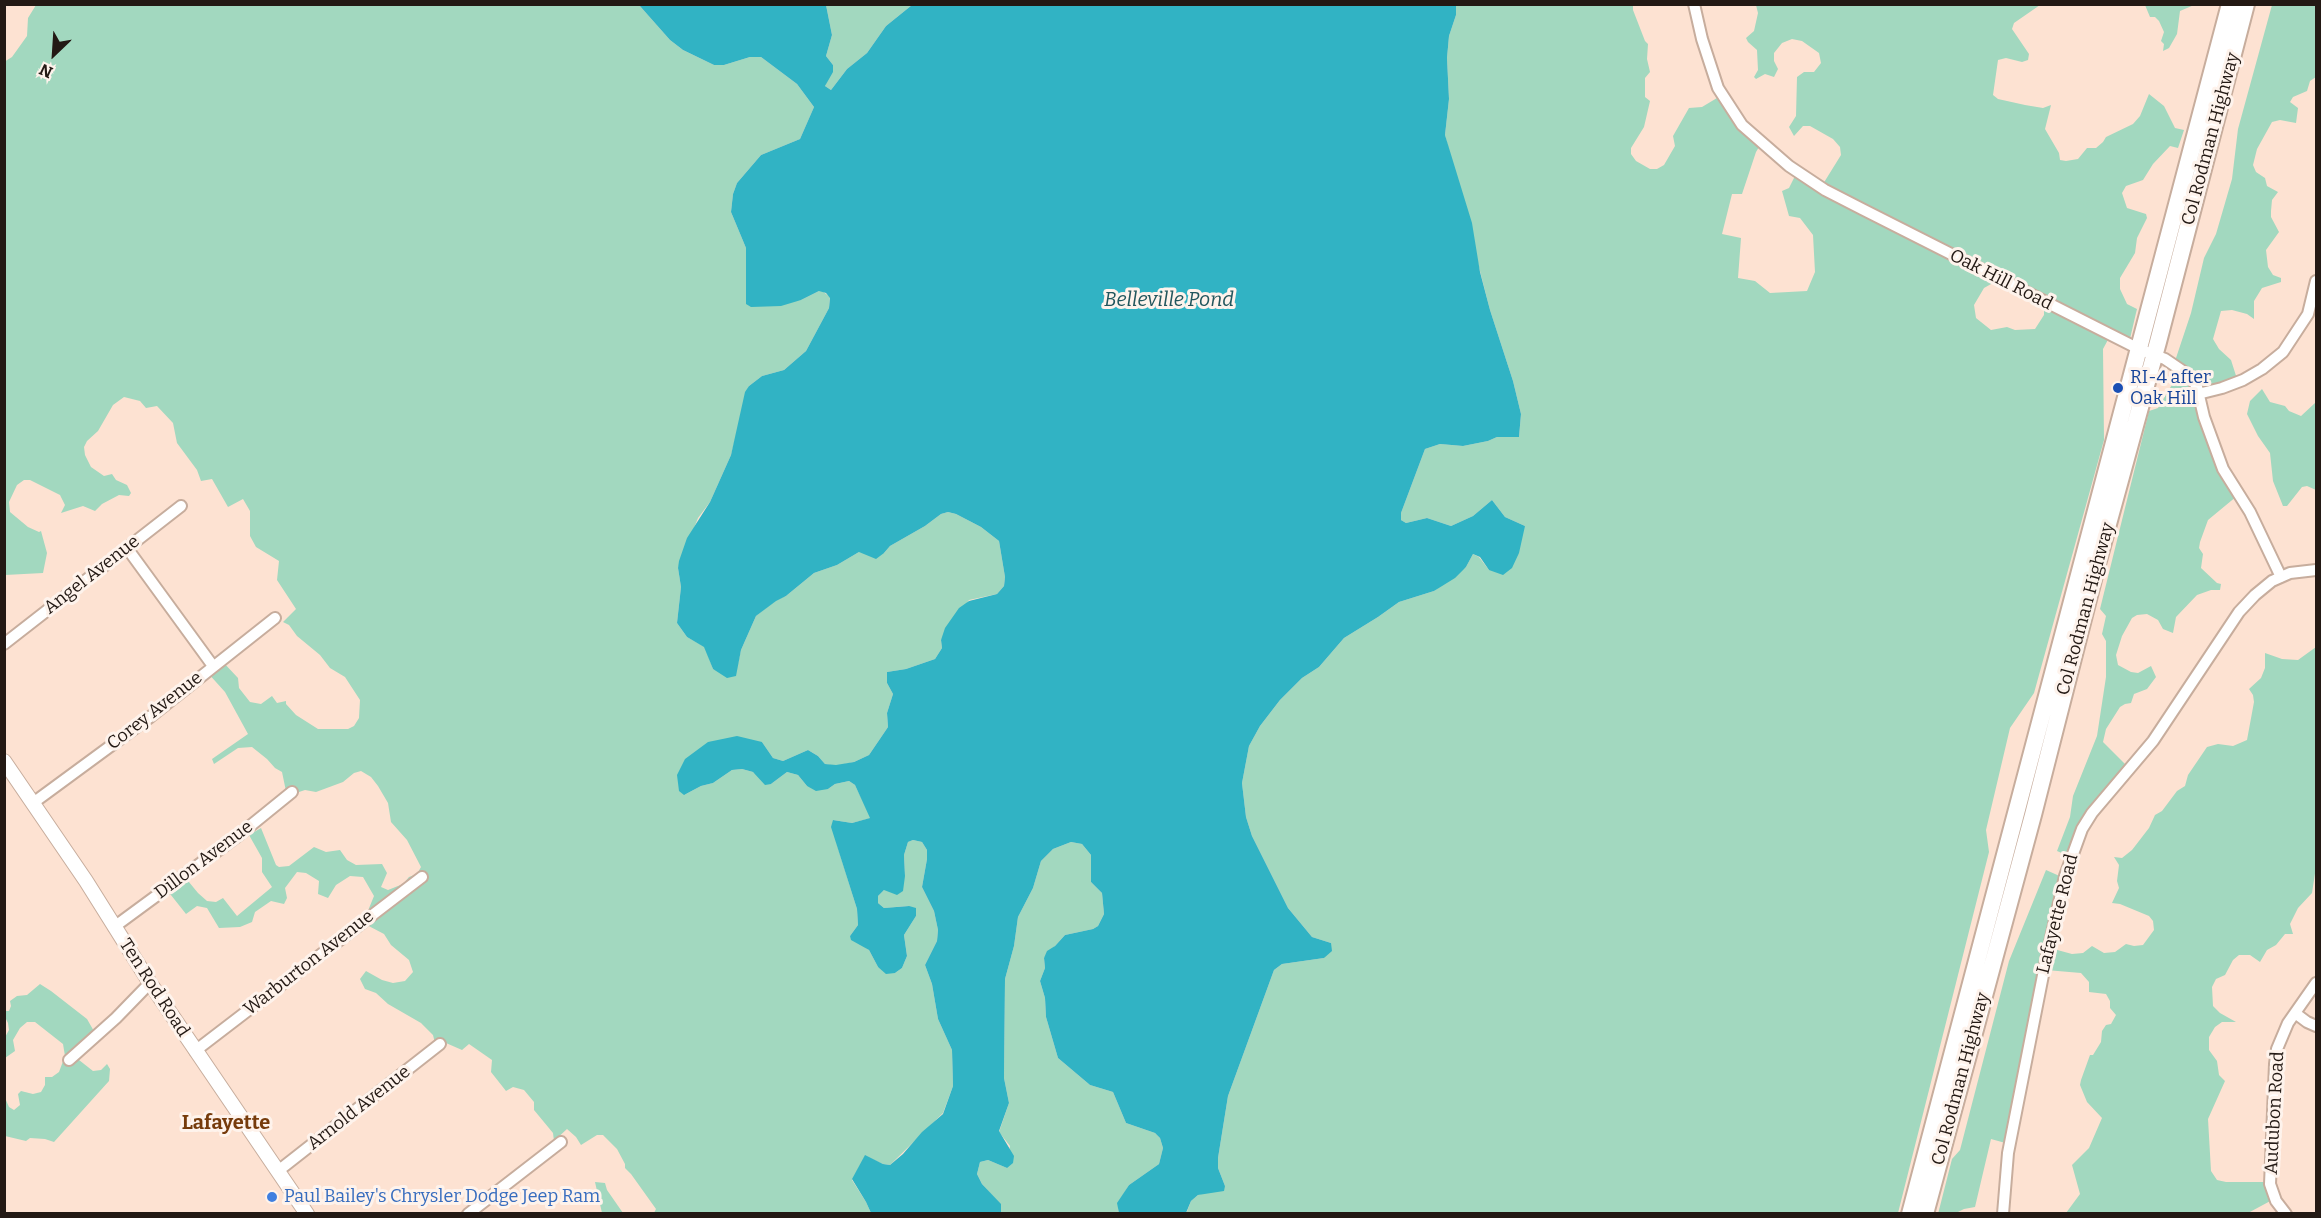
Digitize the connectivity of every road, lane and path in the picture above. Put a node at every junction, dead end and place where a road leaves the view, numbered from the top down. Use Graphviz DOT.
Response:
graph roads {
  1 [pos="1694,4"];
  2 [pos="2230,4"];
  3 [pos="2246,4"];
  4 [pos="2316,280"];
  5 [pos="2147,351"];
  6 [pos="2199,393"];
  7 [pos="181,506"];
  8 [pos="127,548"];
  9 [pos="2316,570"];
  10 [pos="2281,577"];
  11 [pos="275,618"];
  12 [pos="4,644"];
  13 [pos="213,666"];
  14 [pos="5,765"];
  15 [pos="292,792"];
  16 [pos="33,803"];
  17 [pos="423,877"];
  18 [pos="114,927"];
  19 [pos="150,983"];
  20 [pos="2316,983"];
  21 [pos="2295,1013"];
  22 [pos="2316,1026"];
  23 [pos="440,1044"];
  24 [pos="195,1051"];
  25 [pos="69,1060"];
  26 [pos="561,1142"];
  27 [pos="278,1171"];
  28 [pos="307,1214"];
  29 [pos="468,1214"];
  30 [pos="1910,1214"];
  31 [pos="1925,1214"];
  32 [pos="2003,1214"];
  33 [pos="2286,1214"];
  1 -- 5 [label="street, Oak Hill Road"];
  2 -- 5 [label="highway, Col Rodman Highway"];
  3 -- 5 [label="highway, Col Rodman Highway"];
  4 -- 6 [label="street"];
  5 -- 6 [label="street, Oak Hill Road"];
  5 -- 30 [label="highway, Col Rodman Highway"];
  5 -- 31 [label="highway, Col Rodman Highway"];
  6 -- 10 [label="street, Oak Hill Road"];
  7 -- 8 [label="street, Angel Avenue"];
  8 -- 12 [label="street, Angel Avenue"];
  8 -- 13 [label="street"];
  9 -- 10 [label="street, Lafayette Road"];
  10 -- 32 [label="street, Lafayette Road"];
  11 -- 13 [label="street, Corey Avenue"];
  13 -- 16 [label="street, Corey Avenue"];
  14 -- 16 [label="main road, Ten Rod Road"];
  15 -- 18 [label="street, Dillon Avenue"];
  16 -- 18 [label="main road, Ten Rod Road"];
  17 -- 24 [label="street, Warburton Avenue"];
  18 -- 19 [label="main road, Ten Rod Road"];
  19 -- 24 [label="main road, Ten Rod Road"];
  19 -- 25 [label="street"];
  20 -- 21 [label="street, Audubon Road"];
  21 -- 22 [label="street"];
  21 -- 33 [label="street, Audubon Road"];
  23 -- 27 [label="street, Arnold Avenue"];
  24 -- 27 [label="main road, Ten Rod Road"];
  26 -- 29 [label="street"];
  27 -- 28 [label="main road, Ten Rod Road"];
}
